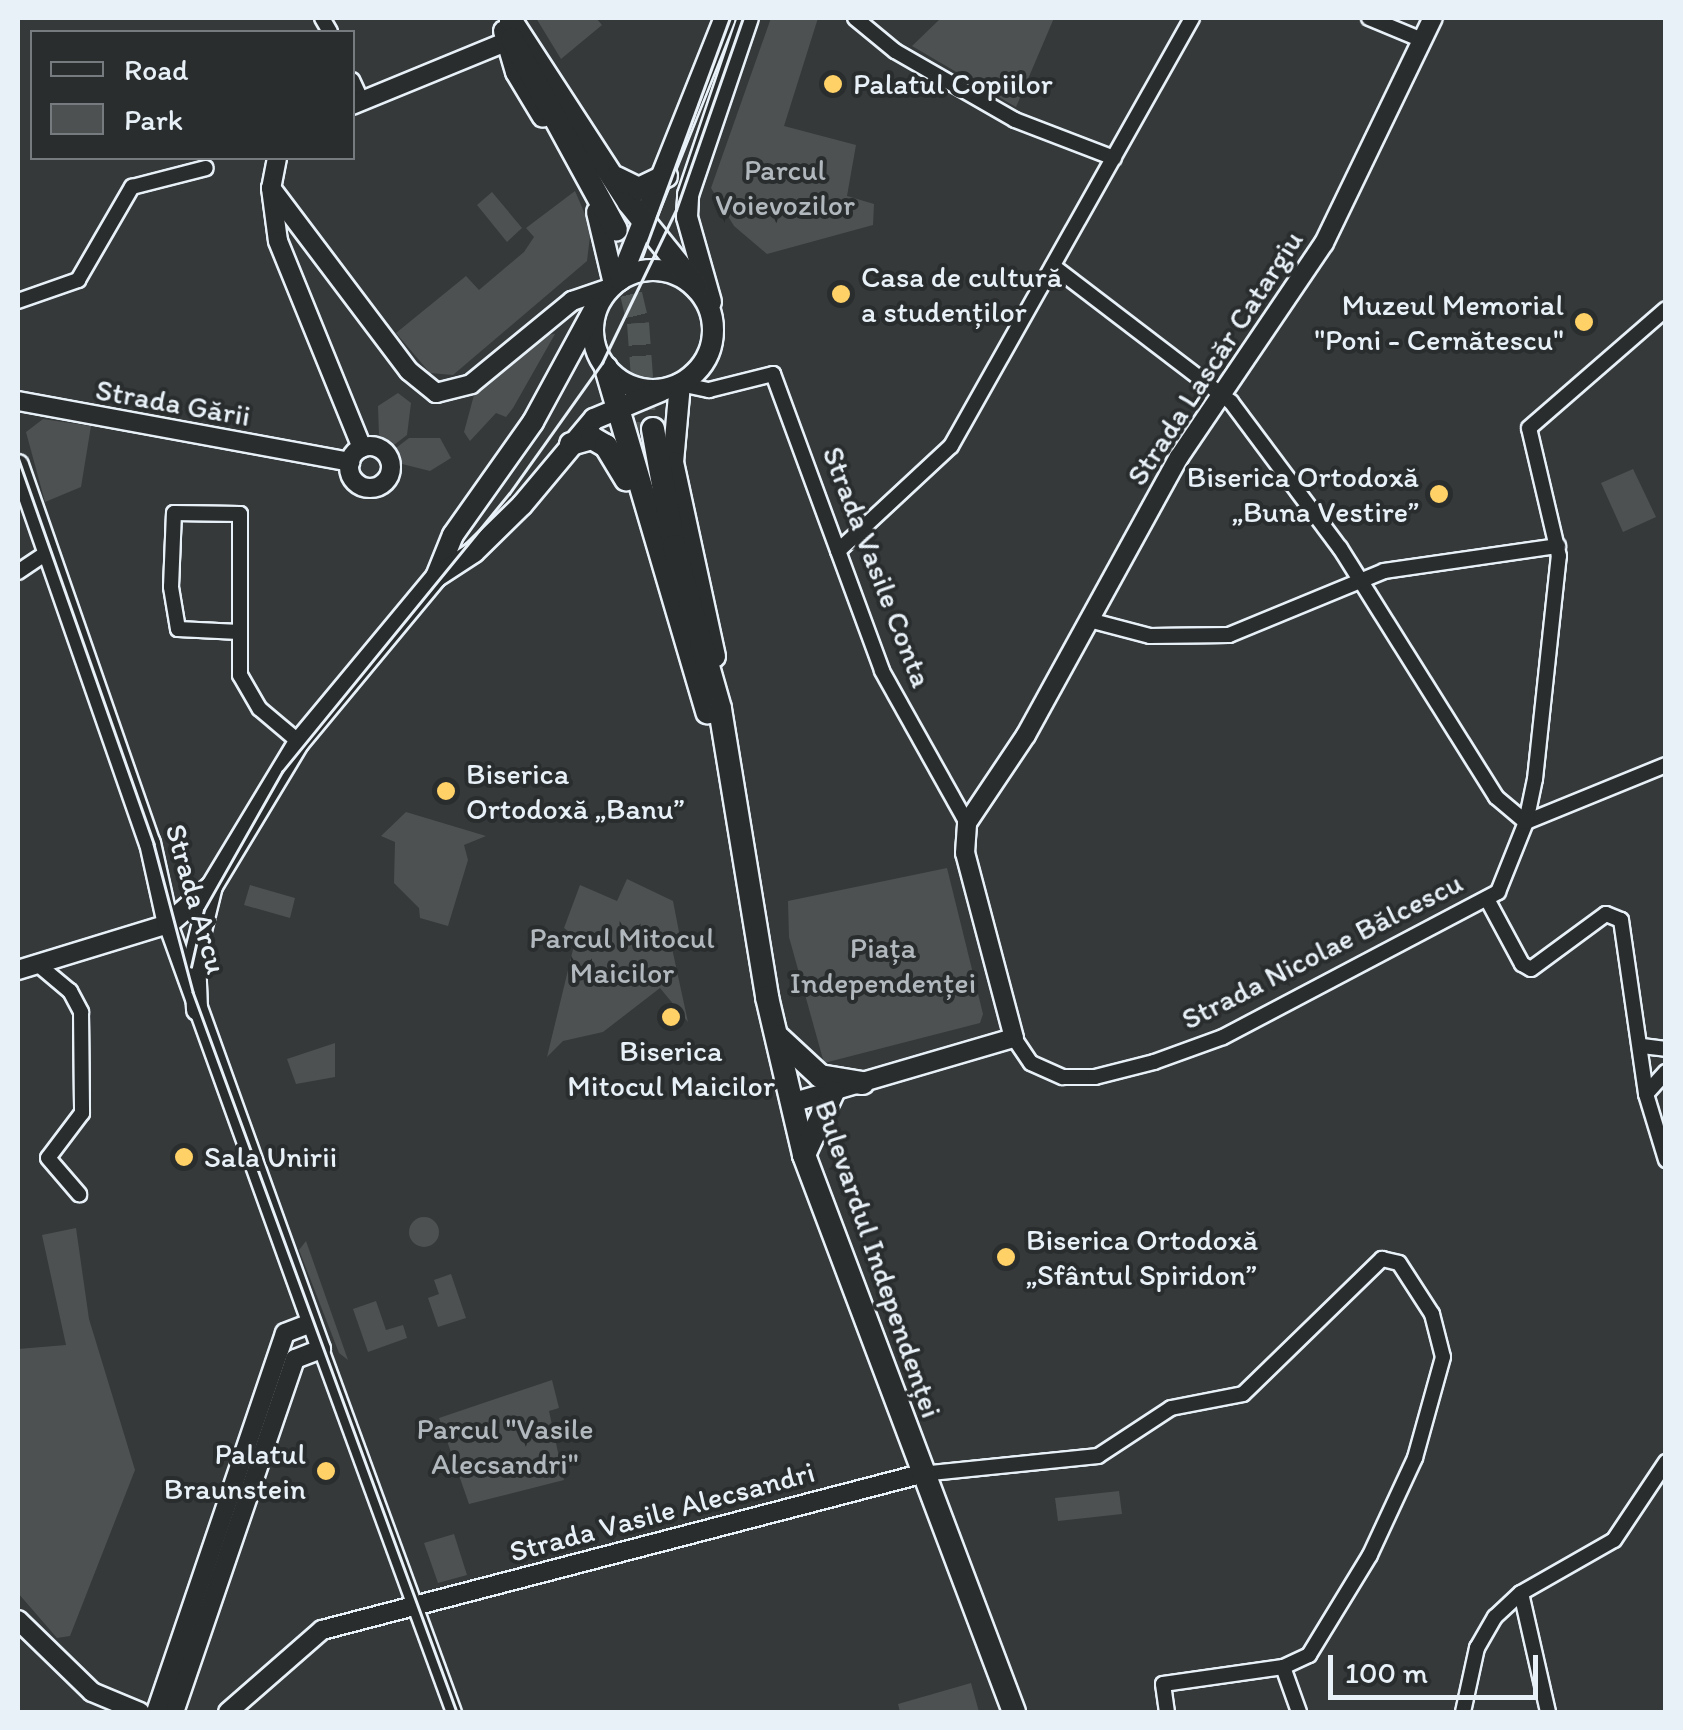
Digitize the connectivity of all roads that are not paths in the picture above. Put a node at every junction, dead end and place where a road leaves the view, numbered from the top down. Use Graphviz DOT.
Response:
graph roads {
  1 [pos="725,18"];
  2 [pos="748,18"];
  3 [pos="855,18"];
  4 [pos="1192,18"];
  5 [pos="1369,18"];
  6 [pos="1432,18"];
  7 [pos="506,25"];
  8 [pos="1422,40"];
  9 [pos="357,103"];
  10 [pos="1114,158"];
  11 [pos="277,160"];
  12 [pos="206,168"];
  13 [pos="610,172"];
  14 [pos="666,176"];
  15 [pos="270,188"];
  16 [pos="628,227"];
  17 [pos="284,258"];
  18 [pos="319,258"];
  19 [pos="1053,266"];
  20 [pos="615,284"];
  21 [pos="696,286"];
  22 [pos="18,301"];
  23 [pos="596,308"];
  24 [pos="1666,308"];
  25 [pos="714,326"];
  26 [pos="606,368"];
  27 [pos="674,386"];
  28 [pos="1219,393"];
  29 [pos="18,400"];
  30 [pos="618,410"];
  31 [pos="649,430"];
  32 [pos="571,444"];
  33 [pos="362,448"];
  34 [pos="350,462"];
  35 [pos="18,465"];
  36 [pos="646,518"];
  37 [pos="1558,546"];
  38 [pos="838,551"];
  39 [pos="48,552"];
  40 [pos="18,572"];
  41 [pos="436,577"];
  42 [pos="1362,582"];
  43 [pos="1089,620"];
  44 [pos="240,632"];
  45 [pos="713,711"];
  46 [pos="299,742"];
  47 [pos="1666,765"];
  48 [pos="1526,822"];
  49 [pos="967,823"];
  50 [pos="160,878"];
  51 [pos="208,889"];
  52 [pos="1486,899"];
  53 [pos="168,924"];
  54 [pos="41,968"];
  55 [pos="18,970"];
  56 [pos="196,1010"];
  57 [pos="776,1035"];
  58 [pos="1014,1038"];
  59 [pos="1642,1046"];
  60 [pos="1666,1049"];
  61 [pos="1666,1072"];
  62 [pos="862,1083"];
  63 [pos="833,1092"];
  64 [pos="1646,1094"];
  65 [pos="792,1103"];
  66 [pos="804,1155"];
  67 [pos="1666,1160"];
  68 [pos="79,1194"];
  69 [pos="311,1322"];
  70 [pos="321,1348"];
  71 [pos="1666,1462"];
  72 [pos="921,1474"];
  73 [pos="1521,1593"];
  74 [pos="418,1606"];
  75 [pos="18,1620"];
  76 [pos="1283,1667"];
  77 [pos="140,1712"];
  78 [pos="156,1712"];
  79 [pos="174,1712"];
  80 [pos="228,1712"];
  81 [pos="454,1712"];
  82 [pos="1014,1712"];
  83 [pos="1166,1712"];
  84 [pos="1299,1712"];
  85 [pos="1463,1712"];
  86 [pos="1548,1712"];
  1 -- 14 [label="main road"];
  2 -- 25 [label="main road"];
  3 -- 10 [label="street"];
  4 -- 10 [label="street"];
  5 -- 8 [label="street"];
  6 -- 8 [label="street, Strada Lascăr Catargiu"];
  7 -- 9 [label="street"];
  7 -- 13 [label="main road"];
  7 -- 16 [label="main road"];
  7 -- 20 [label="main road"];
  8 -- 28 [label="street, Strada Lascăr Catargiu"];
  10 -- 19 [label="street"];
  11 -- 15 [label="street"];
  12 -- 22 [label="street"];
  13 -- 14 [label="main road"];
  13 -- 16 [label="main road"];
  14 -- 16 [label="main road"];
  15 -- 17 [label="street"];
  15 -- 18 [label="street"];
  16 -- 20 [label="main road"];
  16 -- 21 [label="main road"];
  17 -- 18 [label="street"];
  17 -- 33 [label="street"];
  18 -- 20 [label="street"];
  19 -- 28 [label="street"];
  19 -- 38 [label="street"];
  20 -- 21 [label="main road"];
  20 -- 23 [label="main road"];
  21 -- 25 [label="main road"];
  23 -- 26 [label="main road"];
  23 -- 41 [label="main road"];
  24 -- 37 [label="street, Strada Nicolae Bălcescu"];
  25 -- 27 [label="main road"];
  26 -- 27 [label="main road"];
  26 -- 30 [label="main road"];
  27 -- 30 [label="main road"];
  27 -- 38 [label="street, Strada Vasile Conta"];
  27 -- 45 [label="main road"];
  28 -- 42 [label="street"];
  28 -- 43 [label="street, Strada Lascăr Catargiu"];
  29 -- 34 [label="street, Strada Gării"];
  30 -- 32 [label="main road"];
  30 -- 36 [label="main road"];
  31 -- 45 [label="main road"];
  32 -- 36 [label="main road"];
  32 -- 41 [label="main road"];
  33 -- 34 [label="street"];
  33 -- 34 [label="street"];
  35 -- 39 [label="main road, Strada Arcu"];
  36 -- 45 [label="main road"];
  37 -- 42 [label="street"];
  37 -- 48 [label="street, Strada Nicolae Bălcescu"];
  38 -- 49 [label="street, Strada Vasile Conta"];
  39 -- 40 [label="street"];
  39 -- 50 [label="main road, Strada Arcu"];
  41 -- 46 [label="main road"];
  42 -- 43 [label="street"];
  42 -- 48 [label="street"];
  43 -- 49 [label="street, Strada Lascăr Catargiu"];
  44 -- 44 [label="street"];
  44 -- 46 [label="street"];
  45 -- 57 [label="main road, Bulevardul Independenței"];
  46 -- 51 [label="main road"];
  47 -- 48 [label="street"];
  48 -- 52 [label="street, Strada Nicolae Bălcescu"];
  49 -- 58 [label="street, Strada Vasile Conta"];
  50 -- 51 [label="main road"];
  50 -- 53 [label="main road, Strada Arcu"];
  51 -- 53 [label="main road"];
  51 -- 56 [label="main road"];
  52 -- 58 [label="street, Strada Nicolae Bălcescu"];
  52 -- 59 [label="street"];
  53 -- 54 [label="street"];
  53 -- 56 [label="street, Strada Arcu"];
  54 -- 55 [label="street"];
  54 -- 68 [label="street"];
  56 -- 69 [label="street, Strada Arcu"];
  57 -- 62 [label="main road"];
  57 -- 65 [label="main road, Bulevardul Independenței"];
  58 -- 62 [label="street"];
  59 -- 60 [label="street"];
  59 -- 64 [label="street"];
  61 -- 64 [label="street"];
  62 -- 63 [label="street"];
  63 -- 65 [label="street"];
  63 -- 66 [label="main road"];
  64 -- 67 [label="street"];
  65 -- 66 [label="main road, Bulevardul Independenței"];
  66 -- 72 [label="main road, Bulevardul Independenței"];
  69 -- 70 [label="street, Strada Arcu"];
  69 -- 78 [label="street"];
  70 -- 74 [label="street"];
  70 -- 79 [label="street"];
  71 -- 73 [label="street"];
  72 -- 74 [label="street, Strada Vasile Alecsandri"];
  72 -- 76 [label="street"];
  72 -- 82 [label="main road, Bulevardul Independenței"];
  73 -- 85 [label="street"];
  73 -- 86 [label="street"];
  74 -- 80 [label="street, Strada Vasile Alecsandri"];
  74 -- 81 [label="street"];
  75 -- 77 [label="street"];
  76 -- 83 [label="street"];
  76 -- 84 [label="street"];
}
